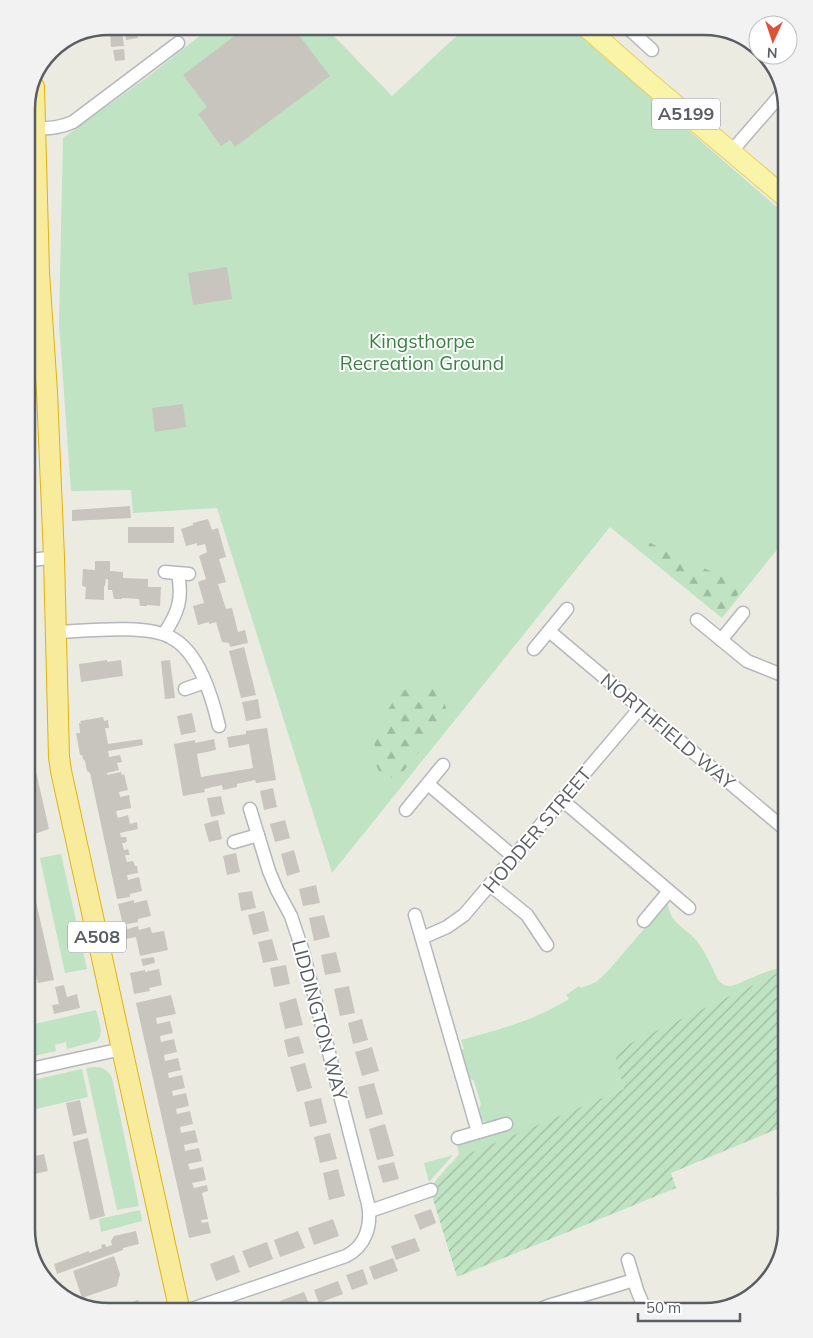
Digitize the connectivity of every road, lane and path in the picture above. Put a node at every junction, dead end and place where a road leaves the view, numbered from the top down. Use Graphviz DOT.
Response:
graph roads {
  1 [pos="596,35"];
  2 [pos="636,35"];
  3 [pos="178,43"];
  4 [pos="652,50"];
  5 [pos="777,99"];
  6 [pos="35,108"];
  7 [pos="36,129"];
  8 [pos="731,152"];
  9 [pos="778,191"];
  10 [pos="54,558"];
  11 [pos="35,560"];
  12 [pos="165,572"];
  13 [pos="567,609"];
  14 [pos="743,613"];
  15 [pos="697,620"];
  16 [pos="549,631"];
  17 [pos="55,632"];
  18 [pos="164,634"];
  19 [pos="721,640"];
  20 [pos="534,649"];
  21 [pos="778,673"];
  22 [pos="205,682"];
  23 [pos="185,690"];
  24 [pos="640,708"];
  25 [pos="218,726"];
  26 [pos="443,765"];
  27 [pos="428,784"];
  28 [pos="562,800"];
  29 [pos="250,808"];
  30 [pos="406,810"];
  31 [pos="778,824"];
  32 [pos="258,834"];
  33 [pos="234,842"];
  34 [pos="514,857"];
  35 [pos="490,885"];
  36 [pos="669,891"];
  37 [pos="689,908"];
  38 [pos="415,915"];
  39 [pos="644,921"];
  40 [pos="422,938"];
  41 [pos="547,945"];
  42 [pos="122,1049"];
  43 [pos="35,1068"];
  44 [pos="506,1124"];
  45 [pos="478,1132"];
  46 [pos="458,1138"];
  47 [pos="431,1190"];
  48 [pos="370,1211"];
  49 [pos="628,1260"];
  50 [pos="634,1280"];
  51 [pos="180,1303"];
  52 [pos="209,1303"];
  53 [pos="558,1303"];
  54 [pos="643,1303"];
  1 -- 8 [label="main road, A5199"];
  2 -- 4 [label="street"];
  3 -- 7 [label="street"];
  5 -- 8 [label="street"];
  6 -- 7 [label="highway, A508"];
  7 -- 10 [label="highway, A508"];
  8 -- 9 [label="main road, A5199"];
  10 -- 11 [label="street"];
  10 -- 17 [label="highway, A508"];
  12 -- 18 [label="street"];
  13 -- 16 [label="street"];
  14 -- 19 [label="street"];
  15 -- 19 [label="street"];
  16 -- 20 [label="street"];
  16 -- 24 [label="street, NORTHFIELD WAY"];
  17 -- 18 [label="street"];
  17 -- 42 [label="highway, A508"];
  18 -- 22 [label="street"];
  19 -- 21 [label="street"];
  22 -- 23 [label="street"];
  22 -- 25 [label="street"];
  24 -- 28 [label="street, HODDER STREET"];
  24 -- 31 [label="street, NORTHFIELD WAY"];
  26 -- 27 [label="street"];
  27 -- 30 [label="street"];
  27 -- 34 [label="street"];
  28 -- 34 [label="street, HODDER STREET"];
  28 -- 36 [label="street"];
  29 -- 32 [label="street, LIDDINGTON WAY"];
  32 -- 33 [label="street"];
  32 -- 48 [label="street, LIDDINGTON WAY"];
  34 -- 35 [label="street, HODDER STREET"];
  35 -- 40 [label="street, HODDER STREET"];
  35 -- 41 [label="street"];
  36 -- 37 [label="street"];
  36 -- 39 [label="street"];
  38 -- 40 [label="street"];
  40 -- 45 [label="street"];
  42 -- 43 [label="street"];
  42 -- 51 [label="highway, A508"];
  44 -- 45 [label="street"];
  45 -- 46 [label="street"];
  47 -- 48 [label="street"];
  48 -- 52 [label="street, LIDDINGTON WAY"];
  49 -- 50 [label="street"];
  50 -- 53 [label="street"];
  50 -- 54 [label="street"];
}
